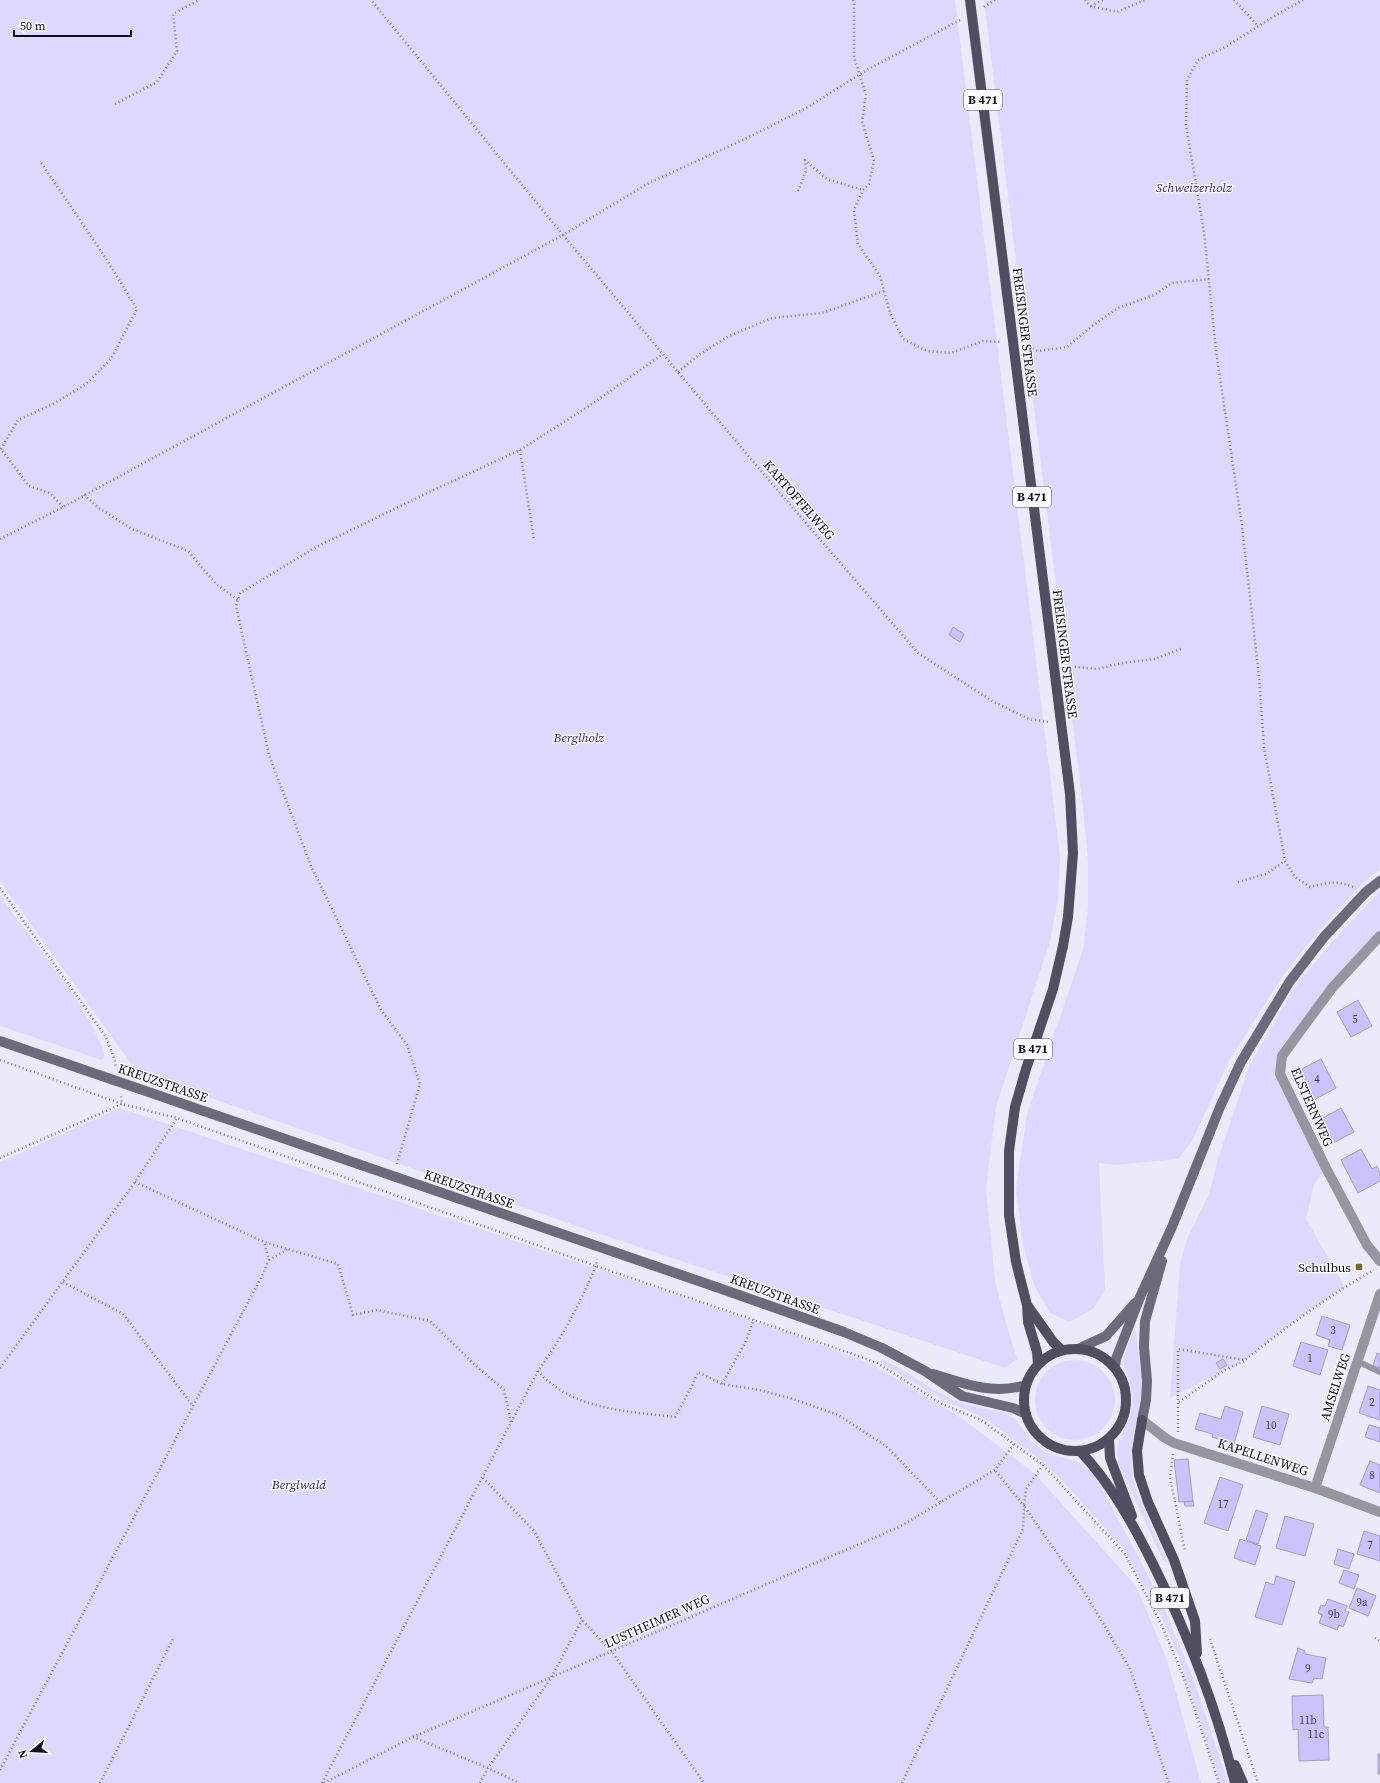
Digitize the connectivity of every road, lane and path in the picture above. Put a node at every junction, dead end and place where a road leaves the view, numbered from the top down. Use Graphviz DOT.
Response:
graph roads {
  1 [pos="199,0"];
  2 [pos="371,0"];
  3 [pos="853,0"];
  4 [pos="970,0"];
  5 [pos="1085,0"];
  6 [pos="1103,0"];
  7 [pos="1145,0"];
  8 [pos="1234,0"];
  9 [pos="1303,0"];
  10 [pos="1090,6"];
  11 [pos="972,13"];
  12 [pos="1258,26"];
  13 [pos="859,74"];
  14 [pos="115,104"];
  15 [pos="40,161"];
  16 [pos="864,190"];
  17 [pos="798,191"];
  18 [pos="563,235"];
  19 [pos="1209,279"];
  20 [pos="884,291"];
  21 [pos="1013,342"];
  22 [pos="662,354"];
  23 [pos="678,372"];
  24 [pos="1,448"];
  25 [pos="520,450"];
  26 [pos="84,495"];
  27 [pos="63,507"];
  28 [pos="0,539"];
  29 [pos="534,540"];
  30 [pos="238,600"];
  31 [pos="1184,648"];
  32 [pos="1054,672"];
  33 [pos="1061,724"];
  34 [pos="1285,861"];
  35 [pos="1380,881"];
  36 [pos="1238,882"];
  37 [pos="1341,882"];
  38 [pos="0,888"];
  39 [pos="1380,936"];
  40 [pos="0,1041"];
  41 [pos="0,1060"];
  42 [pos="118,1081"];
  43 [pos="122,1104"];
  44 [pos="177,1118"];
  45 [pos="0,1158"];
  46 [pos="394,1177"];
  47 [pos="136,1182"];
  48 [pos="1172,1226"];
  49 [pos="264,1242"];
  50 [pos="599,1247"];
  51 [pos="288,1249"];
  52 [pos="269,1260"];
  53 [pos="1380,1261"];
  54 [pos="596,1266"];
  55 [pos="1380,1267"];
  56 [pos="62,1282"];
  57 [pos="1380,1294"];
  58 [pos="1140,1297"];
  59 [pos="1027,1305"];
  60 [pos="754,1319"];
  61 [pos="1376,1319"];
  62 [pos="1080,1348"];
  63 [pos="1062,1350"];
  64 [pos="1245,1360"];
  65 [pos="1357,1361"];
  66 [pos="1038,1364"];
  67 [pos="1115,1367"];
  68 [pos="0,1368"];
  69 [pos="538,1371"];
  70 [pos="925,1371"];
  71 [pos="1380,1372"];
  72 [pos="722,1384"];
  73 [pos="1026,1385"];
  74 [pos="1179,1402"];
  75 [pos="193,1406"];
  76 [pos="1026,1414"];
  77 [pos="1142,1420"];
  78 [pos="511,1422"];
  79 [pos="1109,1439"];
  80 [pos="1174,1443"];
  81 [pos="1014,1444"];
  82 [pos="1081,1452"];
  83 [pos="1043,1465"];
  84 [pos="995,1470"];
  85 [pos="483,1478"];
  86 [pos="1315,1488"];
  87 [pos="940,1502"];
  88 [pos="1024,1506"];
  89 [pos="1380,1512"];
  90 [pos="1138,1535"];
  91 [pos="1186,1556"];
  92 [pos="582,1620"];
  93 [pos="174,1637"];
  94 [pos="1210,1638"];
  95 [pos="1375,1638"];
  96 [pos="1380,1642"];
  97 [pos="612,1652"];
  98 [pos="1198,1663"];
  99 [pos="551,1678"];
  100 [pos="413,1737"];
  101 [pos="1225,1742"];
  102 [pos="488,1768"];
  103 [pos="0,1770"];
  104 [pos="100,1783"];
  105 [pos="323,1783"];
  106 [pos="480,1783"];
  107 [pos="519,1783"];
  108 [pos="704,1783"];
  109 [pos="902,1783"];
  110 [pos="1169,1783"];
  111 [pos="1219,1783"];
  112 [pos="1235,1783"];
  113 [pos="1243,1783"];
  114 [pos="1258,1783"];
  1 -- 14 [label="path"];
  2 -- 18 [label="path, KARTOFFELWEG"];
  3 -- 13 [label="path"];
  4 -- 11 [label="main road, FREISINGER STRASSE / B 471"];
  5 -- 10 [label="path"];
  6 -- 10 [label="path"];
  7 -- 10 [label="path"];
  8 -- 12 [label="path"];
  9 -- 12 [label="path"];
  11 -- 13 [label="path"];
  11 -- 21 [label="main road, FREISINGER STRASSE / B 471"];
  12 -- 19 [label="path"];
  13 -- 16 [label="path"];
  13 -- 18 [label="path"];
  15 -- 24 [label="path"];
  16 -- 17 [label="path"];
  16 -- 20 [label="path"];
  18 -- 22 [label="path, KARTOFFELWEG"];
  18 -- 26 [label="path"];
  19 -- 21 [label="path"];
  19 -- 34 [label="path"];
  20 -- 21 [label="path"];
  20 -- 23 [label="path"];
  21 -- 32 [label="main road, FREISINGER STRASSE / B 471"];
  22 -- 23 [label="path, KARTOFFELWEG"];
  22 -- 25 [label="path"];
  23 -- 33 [label="path, KARTOFFELWEG"];
  24 -- 27 [label="path"];
  25 -- 29 [label="path"];
  25 -- 30 [label="path"];
  26 -- 27 [label="path"];
  26 -- 30 [label="path"];
  27 -- 28 [label="path"];
  30 -- 46 [label="path"];
  31 -- 32 [label="path"];
  32 -- 33 [label="main road, FREISINGER STRASSE / B 471"];
  33 -- 59 [label="main road, FREISINGER STRASSE / B 471"];
  34 -- 36 [label="path"];
  34 -- 37 [label="path"];
  35 -- 48 [label="main road"];
  38 -- 42 [label="path"];
  39 -- 53 [label="street, ELSTERNWEG"];
  40 -- 42 [label="main road, KREUZSTRASSE"];
  41 -- 43 [label="path"];
  42 -- 43 [label="path"];
  42 -- 46 [label="main road, KREUZSTRASSE"];
  43 -- 44 [label="path"];
  43 -- 45 [label="path"];
  44 -- 47 [label="path"];
  44 -- 54 [label="path"];
  46 -- 50 [label="main road, KREUZSTRASSE"];
  47 -- 49 [label="path"];
  47 -- 56 [label="path"];
  48 -- 58 [label="main road"];
  48 -- 77 [label="main road"];
  49 -- 51 [label="path"];
  49 -- 52 [label="path"];
  50 -- 54 [label="path"];
  50 -- 70 [label="main road, KREUZSTRASSE"];
  51 -- 52 [label="path"];
  51 -- 78 [label="path"];
  52 -- 75 [label="path"];
  54 -- 60 [label="path"];
  54 -- 69 [label="path"];
  55 -- 64 [label="path"];
  56 -- 68 [label="path"];
  56 -- 75 [label="path"];
  57 -- 61 [label="street, AMSELWEG"];
  58 -- 62 [label="main road"];
  58 -- 67 [label="main road"];
  59 -- 63 [label="main road, B 471"];
  59 -- 66 [label="main road, B 471"];
  60 -- 72 [label="path"];
  60 -- 81 [label="path"];
  61 -- 65 [label="street, AMSELWEG"];
  62 -- 63 [label="main road"];
  62 -- 67 [label="main road"];
  63 -- 66 [label="main road"];
  64 -- 74 [label="path"];
  64 -- 74 [label="path"];
  65 -- 71 [label="lane"];
  65 -- 86 [label="street, AMSELWEG"];
  66 -- 73 [label="main road"];
  67 -- 79 [label="main road"];
  69 -- 72 [label="path"];
  69 -- 78 [label="path"];
  70 -- 73 [label="main road, KREUZSTRASSE"];
  70 -- 76 [label="main road, KREUZSTRASSE"];
  72 -- 87 [label="path"];
  73 -- 76 [label="main road"];
  74 -- 80 [label="path"];
  75 -- 103 [label="path"];
  76 -- 82 [label="main road"];
  77 -- 80 [label="street, KAPELLENWEG"];
  77 -- 98 [label="main road"];
  78 -- 85 [label="path"];
  79 -- 82 [label="main road"];
  79 -- 90 [label="main road, B 471"];
  80 -- 86 [label="street, KAPELLENWEG"];
  80 -- 91 [label="path"];
  81 -- 83 [label="path"];
  81 -- 84 [label="path"];
  82 -- 90 [label="main road, B 471"];
  83 -- 88 [label="path"];
  83 -- 111 [label="path"];
  84 -- 87 [label="path, LUSTHEIMER WEG"];
  84 -- 88 [label="path"];
  85 -- 92 [label="path"];
  85 -- 105 [label="path"];
  86 -- 89 [label="street, KAPELLENWEG"];
  87 -- 97 [label="path, LUSTHEIMER WEG"];
  88 -- 109 [label="path"];
  88 -- 110 [label="path"];
  90 -- 98 [label="main road, B 471"];
  92 -- 97 [label="path"];
  92 -- 99 [label="path"];
  93 -- 104 [label="path"];
  94 -- 114 [label="path"];
  95 -- 96 [label="path"];
  97 -- 99 [label="path, LUSTHEIMER WEG"];
  97 -- 108 [label="path"];
  98 -- 101 [label="main road, B 471"];
  99 -- 100 [label="path, LUSTHEIMER WEG"];
  99 -- 102 [label="path"];
  100 -- 102 [label="path"];
  100 -- 105 [label="path, LUSTHEIMER WEG"];
  101 -- 112 [label="main road, B 471"];
  101 -- 113 [label="main road, B 471"];
  102 -- 106 [label="path"];
  102 -- 107 [label="path"];
}
